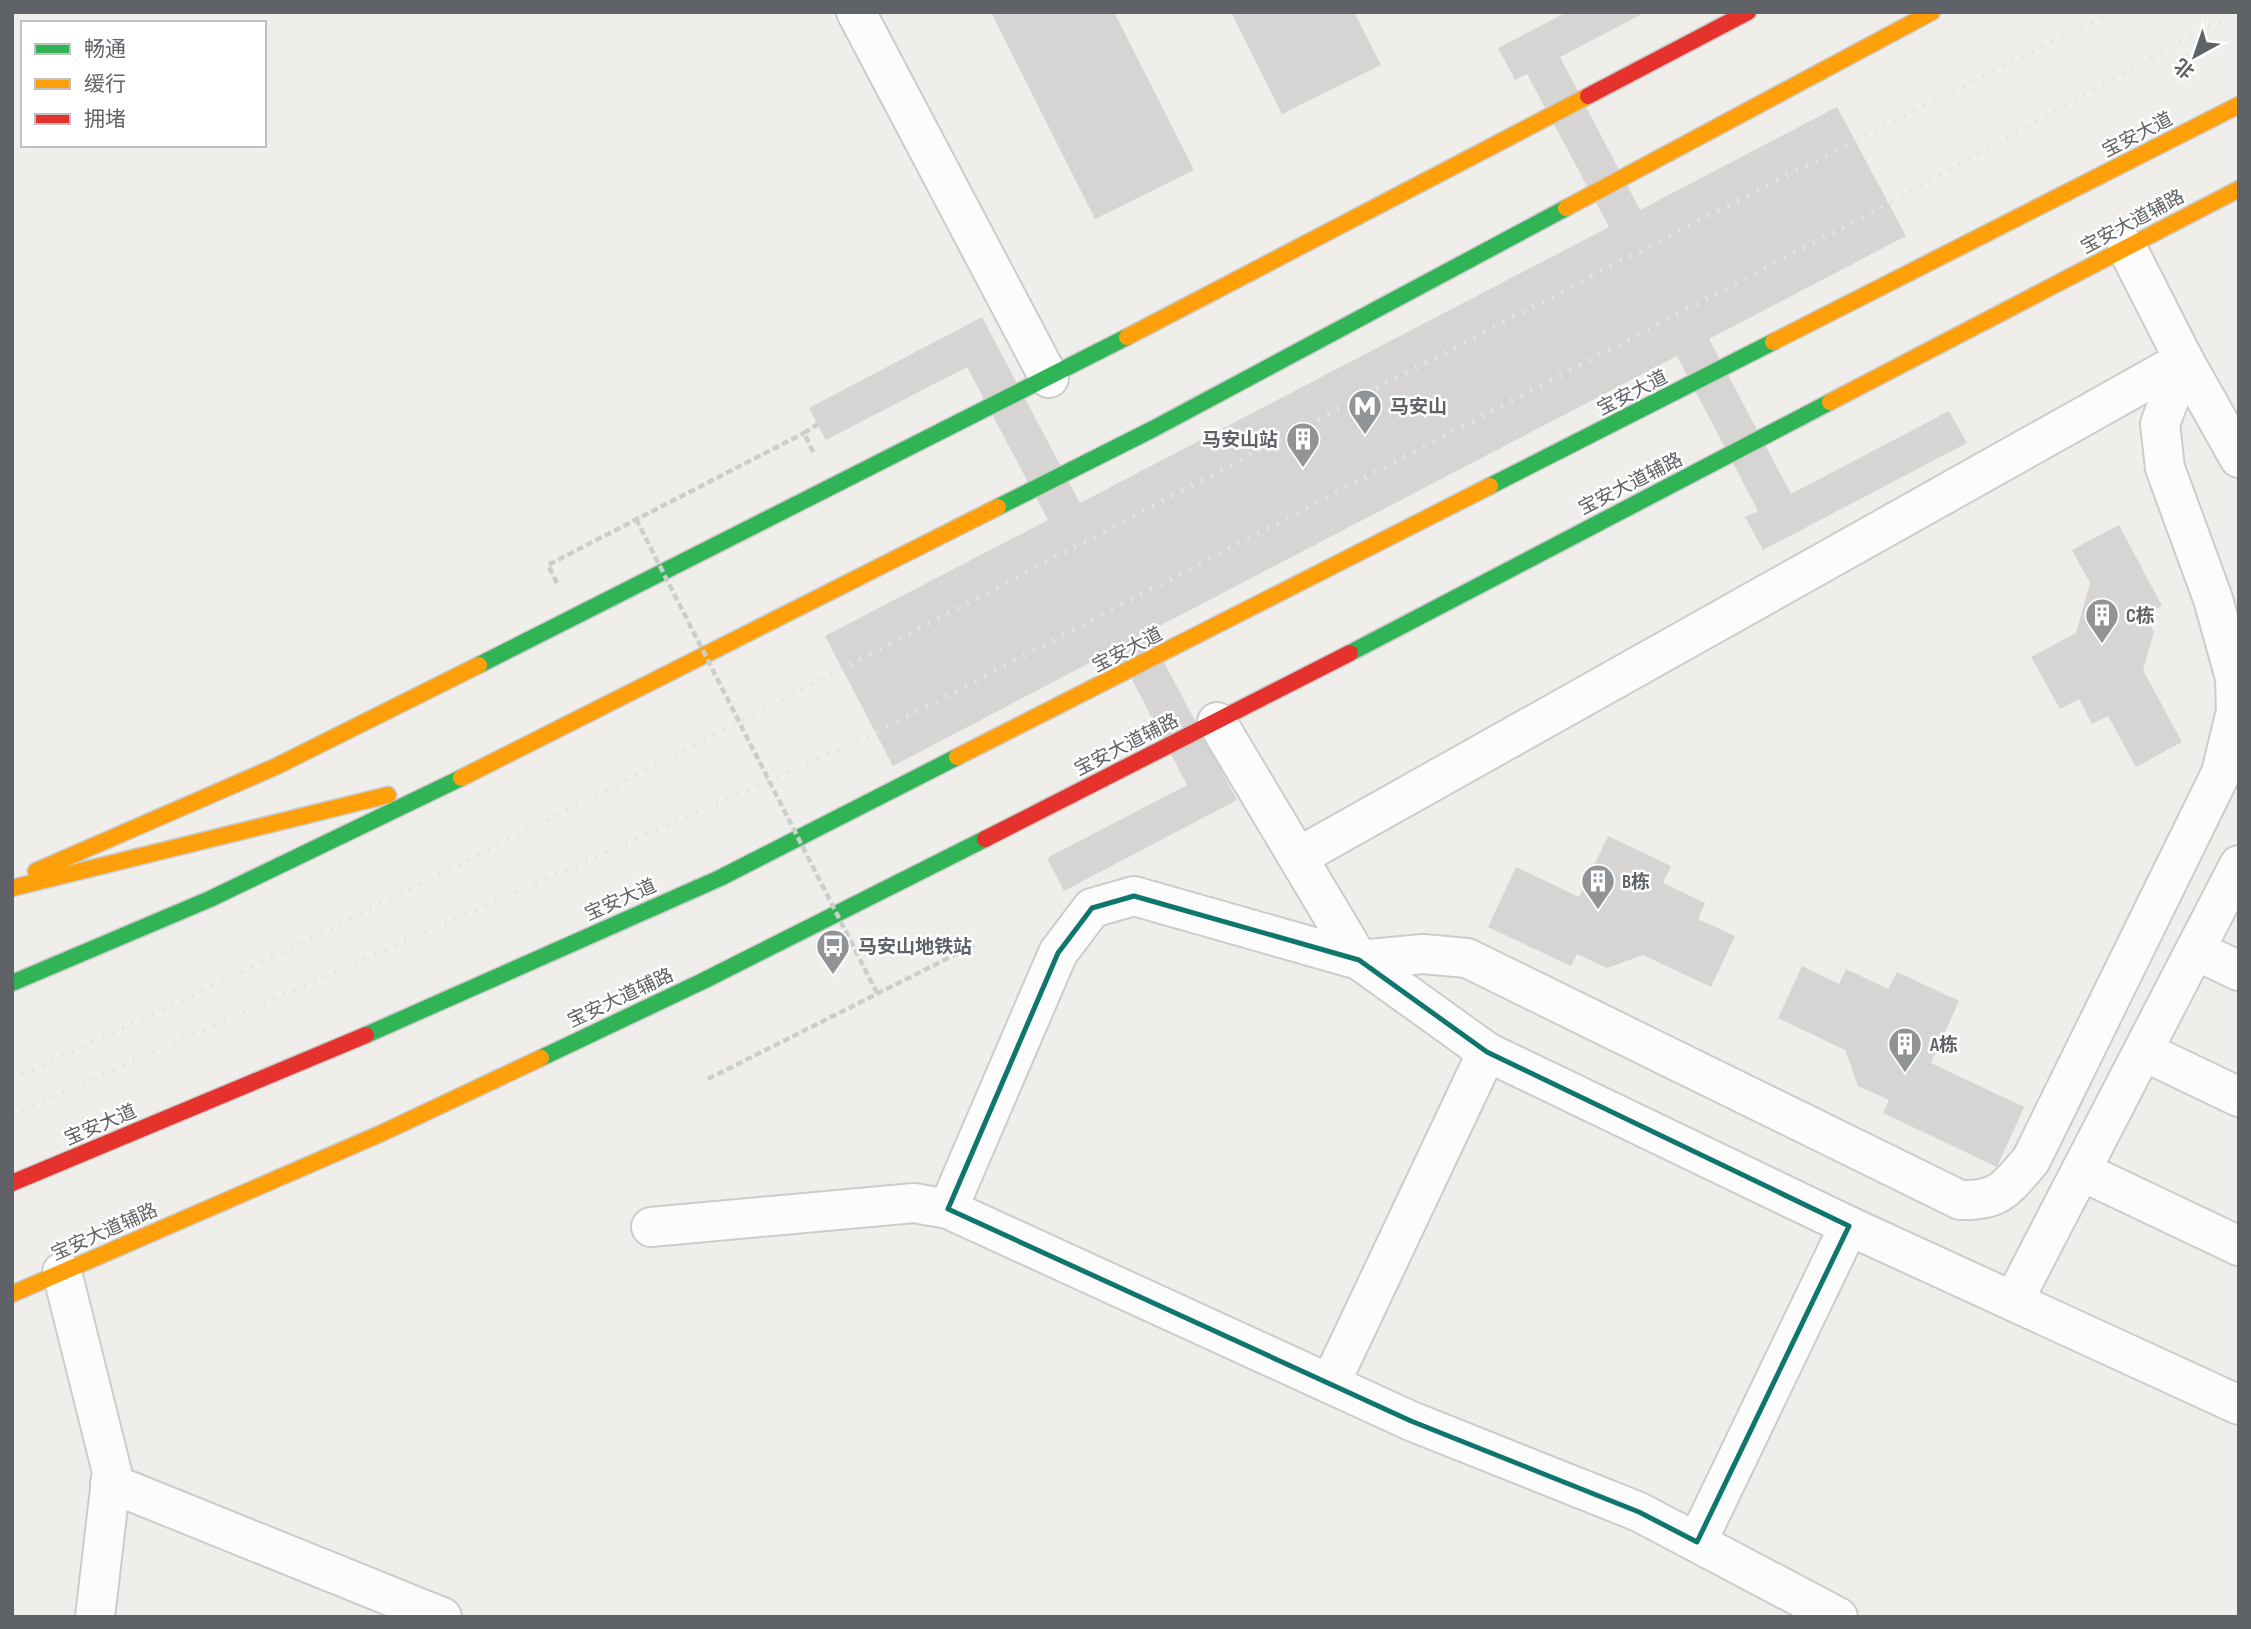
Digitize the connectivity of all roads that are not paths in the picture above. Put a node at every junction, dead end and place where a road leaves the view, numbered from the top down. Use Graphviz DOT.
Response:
graph roads {
  1 [pos="856,12"];
  2 [pos="1748,12"];
  3 [pos="1932,12"];
  4 [pos="2239,105"];
  5 [pos="2239,189"];
  6 [pos="2127,248"];
  7 [pos="2184,360"];
  8 [pos="1049,378"];
  9 [pos="2239,458"];
  10 [pos="1217,722"];
  11 [pos="465,776"];
  12 [pos="1298,857"];
  13 [pos="2239,865"];
  14 [pos="12,882"];
  15 [pos="12,888"];
  16 [pos="2195,950"];
  17 [pos="1359,960"];
  18 [pos="2239,971"];
  19 [pos="12,983"];
  20 [pos="2143,1051"];
  21 [pos="1487,1052"];
  22 [pos="2239,1097"];
  23 [pos="2081,1171"];
  24 [pos="12,1183"];
  25 [pos="947,1209"];
  26 [pos="1849,1226"];
  27 [pos="651,1227"];
  28 [pos="2239,1246"];
  29 [pos="62,1272"];
  30 [pos="12,1294"];
  31 [pos="2014,1300"];
  32 [pos="1330,1384"];
  33 [pos="2239,1405"];
  34 [pos="110,1483"];
  35 [pos="1697,1542"];
  36 [pos="95,1617"];
  37 [pos="442,1617"];
  38 [pos="1838,1617"];
  1 -- 8 [label="street"];
  2 -- 8 [label="main road"];
  3 -- 11 [label="main road"];
  4 -- 24 [label="main road, 宝安大道"];
  5 -- 6 [label="main road, 宝安大道辅路"];
  6 -- 7 [label="street"];
  6 -- 10 [label="main road, 宝安大道辅路"];
  7 -- 9 [label="street"];
  7 -- 12 [label="street"];
  7 -- 17 [label="street"];
  8 -- 14 [label="main road"];
  10 -- 12 [label="street"];
  10 -- 29 [label="main road, 宝安大道辅路"];
  11 -- 15 [label="main road"];
  11 -- 19 [label="main road"];
  12 -- 17 [label="street"];
  13 -- 16 [label="street"];
  16 -- 18 [label="street"];
  16 -- 20 [label="street"];
  17 -- 21 [label="street"];
  17 -- 25 [label="street"];
  20 -- 22 [label="street"];
  20 -- 23 [label="street"];
  21 -- 26 [label="street"];
  21 -- 32 [label="street"];
  23 -- 28 [label="street"];
  23 -- 31 [label="street"];
  25 -- 27 [label="street"];
  25 -- 32 [label="street"];
  26 -- 31 [label="street"];
  26 -- 35 [label="street"];
  29 -- 30 [label="main road, 宝安大道辅路"];
  29 -- 34 [label="street"];
  31 -- 33 [label="street"];
  32 -- 35 [label="street"];
  34 -- 36 [label="street"];
  34 -- 37 [label="street"];
  35 -- 38 [label="street"];
}
